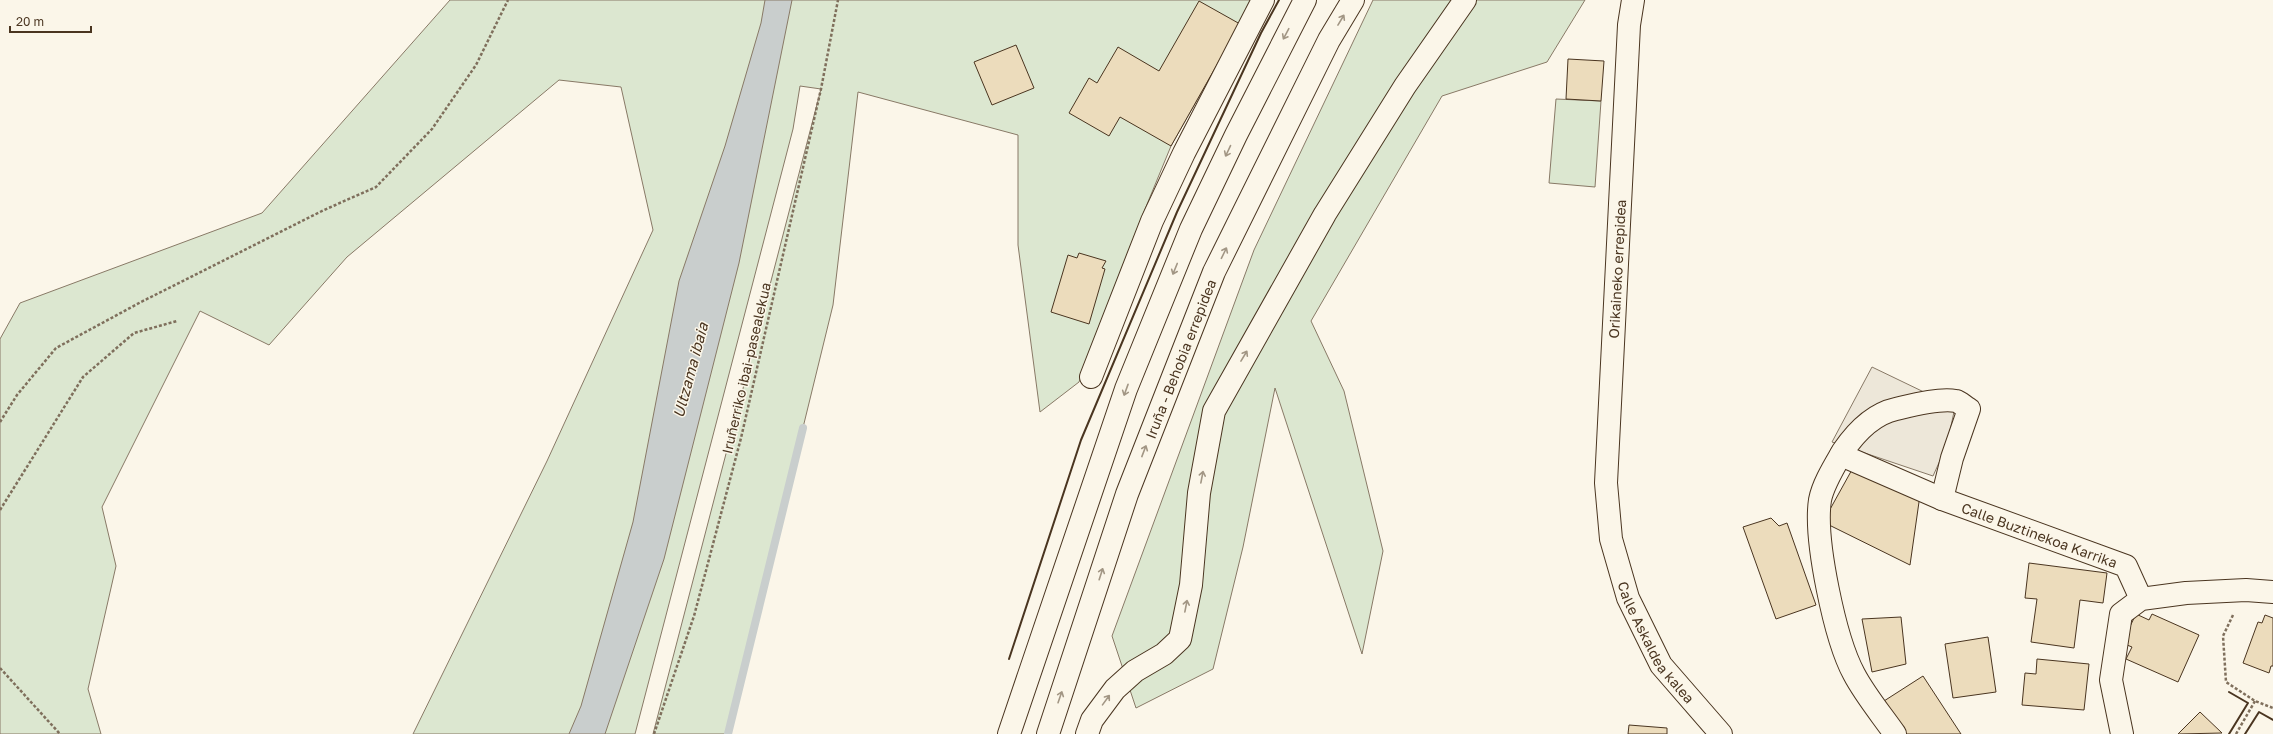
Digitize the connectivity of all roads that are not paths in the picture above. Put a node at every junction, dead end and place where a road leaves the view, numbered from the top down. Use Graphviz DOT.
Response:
graph roads {
  1 [pos="1263,0"];
  2 [pos="1305,0"];
  3 [pos="1352,0"];
  4 [pos="1465,0"];
  5 [pos="1633,0"];
  6 [pos="1091,377"];
  7 [pos="1841,455"];
  8 [pos="1942,499"];
  9 [pos="1611,539"];
  10 [pos="2273,592"];
  11 [pos="2141,599"];
  12 [pos="1010,734"];
  13 [pos="1048,734"];
  14 [pos="1088,734"];
  15 [pos="1721,734"];
  16 [pos="1895,734"];
  17 [pos="2122,734"];
  1 -- 6 [label="main road"];
  2 -- 12 [label="main road, one-way"];
  13 -- 3 [label="main road, Iruña - Behobia errepidea, one-way"];
  14 -- 4 [label="main road, one-way"];
  5 -- 9 [label="main road, Orikaineko errepidea"];
  7 -- 8 [label="main road, Calle Buztinekoa Karrika"];
  7 -- 8 [label="main road"];
  7 -- 16 [label="main road"];
  8 -- 11 [label="main road, Calle Buztinekoa Karrika"];
  9 -- 15 [label="main road, Calle Askaldea kalea"];
  10 -- 11 [label="main road"];
  11 -- 17 [label="main road"];
}
